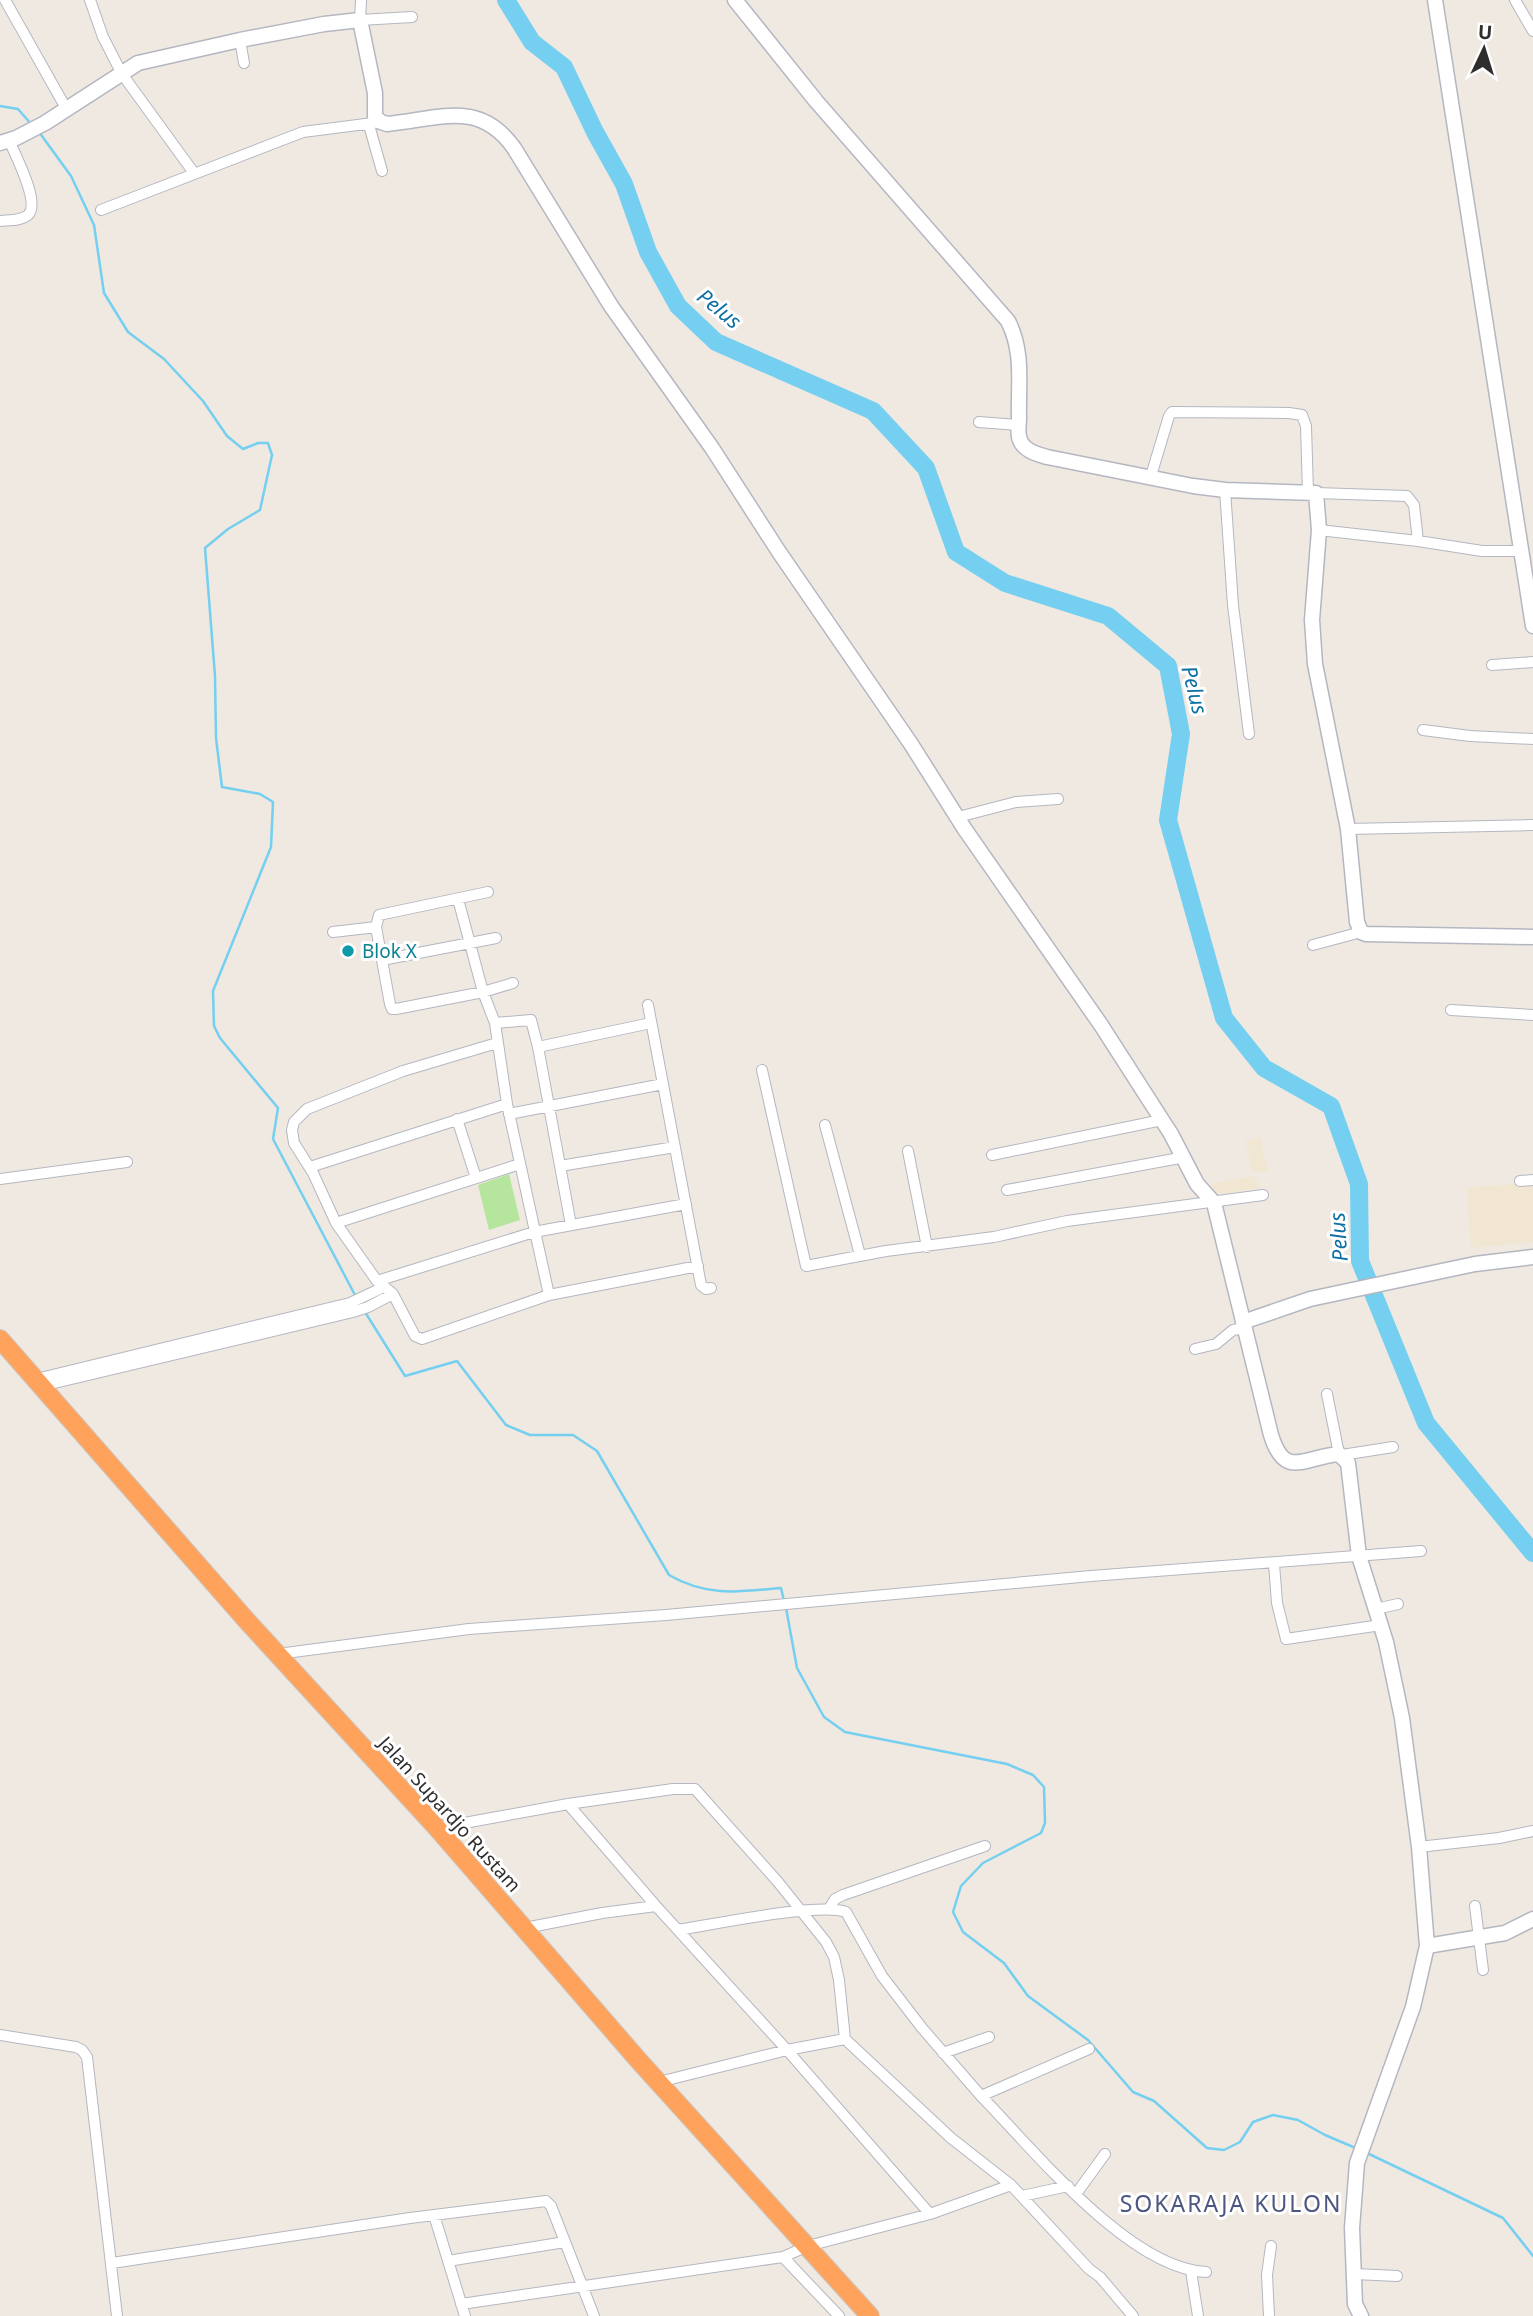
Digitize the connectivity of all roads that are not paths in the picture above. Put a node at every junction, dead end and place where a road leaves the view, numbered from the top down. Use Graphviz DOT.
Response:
graph roads {
  1 [pos="5,0"];
  2 [pos="90,0"];
  3 [pos="361,0"];
  4 [pos="735,0"];
  5 [pos="1435,0"];
  6 [pos="1515,0"];
  7 [pos="412,17"];
  8 [pos="360,20"];
  9 [pos="1533,31"];
  10 [pos="240,40"];
  11 [pos="244,63"];
  12 [pos="122,74"];
  13 [pos="67,110"];
  14 [pos="375,124"];
  15 [pos="5,141"];
  16 [pos="382,171"];
  17 [pos="194,173"];
  18 [pos="101,210"];
  19 [pos="0,221"];
  20 [pos="979,422"];
  21 [pos="1019,425"];
  22 [pos="1150,479"];
  23 [pos="1225,490"];
  24 [pos="1312,493"];
  25 [pos="1319,530"];
  26 [pos="1418,541"];
  27 [pos="1522,551"];
  28 [pos="1533,626"];
  29 [pos="1533,662"];
  30 [pos="1492,664"];
  31 [pos="1423,730"];
  32 [pos="1249,734"];
  33 [pos="1533,739"];
  34 [pos="1058,799"];
  35 [pos="958,817"];
  36 [pos="1533,825"];
  37 [pos="1348,829"];
  38 [pos="488,892"];
  39 [pos="458,899"];
  40 [pos="376,927"];
  41 [pos="333,932"];
  42 [pos="1361,932"];
  43 [pos="1533,937"];
  44 [pos="496,938"];
  45 [pos="469,943"];
  46 [pos="1313,945"];
  47 [pos="382,960"];
  48 [pos="513,983"];
  49 [pos="483,992"];
  50 [pos="648,1005"];
  51 [pos="1451,1010"];
  52 [pos="1533,1015"];
  53 [pos="495,1023"];
  54 [pos="651,1023"];
  55 [pos="497,1043"];
  56 [pos="538,1047"];
  57 [pos="762,1070"];
  58 [pos="663,1084"];
  59 [pos="547,1105"];
  60 [pos="508,1109"];
  61 [pos="457,1119"];
  62 [pos="1162,1120"];
  63 [pos="825,1125"];
  64 [pos="675,1147"];
  65 [pos="908,1151"];
  66 [pos="992,1154"];
  67 [pos="1185,1157"];
  68 [pos="127,1162"];
  69 [pos="520,1164"];
  70 [pos="560,1166"];
  71 [pos="310,1167"];
  72 [pos="476,1178"];
  73 [pos="0,1180"];
  74 [pos="1520,1181"];
  75 [pos="1533,1181"];
  76 [pos="1007,1190"];
  77 [pos="1262,1195"];
  78 [pos="1214,1203"];
  79 [pos="686,1204"];
  80 [pos="336,1223"];
  81 [pos="571,1225"];
  82 [pos="534,1232"];
  83 [pos="927,1247"];
  84 [pos="860,1255"];
  85 [pos="1533,1257"];
  86 [pos="698,1266"];
  87 [pos="380,1284"];
  88 [pos="711,1288"];
  89 [pos="393,1294"];
  90 [pos="549,1294"];
  91 [pos="366,1303"];
  92 [pos="1244,1325"];
  93 [pos="0,1339"];
  94 [pos="1195,1349"];
  95 [pos="39,1383"];
  96 [pos="1327,1394"];
  97 [pos="1393,1447"];
  98 [pos="1341,1455"];
  99 [pos="1421,1551"];
  100 [pos="1359,1556"];
  101 [pos="1274,1564"];
  102 [pos="1398,1604"];
  103 [pos="1376,1609"];
  104 [pos="1381,1625"];
  105 [pos="278,1654"];
  106 [pos="568,1804"];
  107 [pos="437,1828"];
  108 [pos="1533,1831"];
  109 [pos="985,1846"];
  110 [pos="1419,1847"];
  111 [pos="656,1906"];
  112 [pos="1475,1906"];
  113 [pos="830,1909"];
  114 [pos="801,1911"];
  115 [pos="1533,1919"];
  116 [pos="525,1928"];
  117 [pos="678,1930"];
  118 [pos="1479,1938"];
  119 [pos="1427,1946"];
  120 [pos="1483,1970"];
  121 [pos="0,2035"];
  122 [pos="989,2037"];
  123 [pos="845,2039"];
  124 [pos="1089,2049"];
  125 [pos="787,2050"];
  126 [pos="943,2053"];
  127 [pos="659,2082"];
  128 [pos="981,2096"];
  129 [pos="1105,2154"];
  130 [pos="1011,2185"];
  131 [pos="1072,2190"];
  132 [pos="1023,2196"];
  133 [pos="930,2214"];
  134 [pos="434,2215"];
  135 [pos="565,2242"];
  136 [pos="808,2246"];
  137 [pos="1271,2246"];
  138 [pos="783,2257"];
  139 [pos="448,2261"];
  140 [pos="112,2263"];
  141 [pos="1191,2272"];
  142 [pos="1206,2272"];
  143 [pos="1355,2274"];
  144 [pos="1397,2276"];
  145 [pos="583,2285"];
  146 [pos="461,2304"];
  147 [pos="117,2316"];
  148 [pos="465,2316"];
  149 [pos="594,2316"];
  150 [pos="839,2316"];
  151 [pos="870,2316"];
  152 [pos="1133,2316"];
  153 [pos="1198,2316"];
  154 [pos="1269,2316"];
  155 [pos="1361,2316"];
  1 -- 13 [label="street"];
  2 -- 12 [label="street"];
  3 -- 8 [label="street"];
  4 -- 21 [label="street"];
  5 -- 27 [label="street"];
  6 -- 9 [label="street"];
  7 -- 8 [label="street"];
  8 -- 10 [label="street"];
  8 -- 14 [label="street"];
  10 -- 11 [label="street"];
  10 -- 12 [label="street"];
  12 -- 13 [label="street"];
  12 -- 17 [label="street"];
  13 -- 15 [label="street"];
  14 -- 16 [label="street"];
  14 -- 17 [label="street"];
  14 -- 35 [label="street"];
  15 -- 19 [label="street"];
  17 -- 18 [label="street"];
  20 -- 21 [label="street"];
  21 -- 22 [label="street"];
  22 -- 23 [label="street"];
  22 -- 24 [label="street"];
  23 -- 24 [label="street"];
  23 -- 32 [label="street"];
  24 -- 25 [label="street"];
  24 -- 26 [label="street"];
  25 -- 26 [label="street"];
  25 -- 37 [label="street"];
  26 -- 27 [label="street"];
  27 -- 28 [label="street"];
  29 -- 30 [label="street"];
  31 -- 33 [label="street"];
  34 -- 35 [label="street"];
  35 -- 62 [label="street"];
  36 -- 37 [label="street"];
  37 -- 42 [label="street"];
  38 -- 39 [label="street"];
  39 -- 40 [label="street"];
  39 -- 45 [label="street"];
  40 -- 41 [label="street"];
  40 -- 47 [label="street"];
  42 -- 43 [label="street"];
  42 -- 46 [label="street"];
  44 -- 45 [label="street"];
  45 -- 47 [label="street"];
  45 -- 49 [label="street"];
  47 -- 49 [label="street"];
  48 -- 49 [label="street"];
  49 -- 53 [label="street"];
  50 -- 54 [label="street"];
  51 -- 52 [label="street"];
  53 -- 55 [label="street"];
  53 -- 56 [label="street"];
  54 -- 56 [label="street"];
  54 -- 58 [label="street"];
  55 -- 60 [label="street"];
  55 -- 71 [label="street"];
  56 -- 59 [label="street"];
  57 -- 84 [label="street"];
  58 -- 59 [label="street"];
  58 -- 64 [label="street"];
  59 -- 60 [label="street"];
  59 -- 70 [label="street"];
  60 -- 61 [label="street"];
  60 -- 69 [label="street"];
  61 -- 71 [label="street"];
  61 -- 72 [label="street"];
  62 -- 66 [label="street"];
  62 -- 67 [label="street"];
  63 -- 84 [label="street"];
  64 -- 70 [label="street"];
  64 -- 79 [label="street"];
  65 -- 83 [label="street"];
  67 -- 76 [label="street"];
  67 -- 78 [label="street"];
  68 -- 73 [label="street"];
  69 -- 72 [label="street"];
  69 -- 82 [label="street"];
  70 -- 81 [label="street"];
  71 -- 80 [label="street"];
  72 -- 80 [label="street"];
  74 -- 75 [label="street"];
  77 -- 78 [label="street"];
  78 -- 83 [label="street"];
  78 -- 92 [label="street"];
  79 -- 81 [label="street"];
  79 -- 86 [label="street"];
  80 -- 87 [label="street"];
  81 -- 82 [label="street"];
  82 -- 87 [label="street"];
  82 -- 90 [label="street"];
  83 -- 84 [label="street"];
  85 -- 92 [label="street"];
  86 -- 88 [label="street"];
  86 -- 90 [label="street"];
  87 -- 89 [label="street"];
  87 -- 91 [label="street"];
  89 -- 90 [label="street"];
  89 -- 91 [label="street"];
  91 -- 95 [label="street"];
  92 -- 94 [label="street"];
  92 -- 98 [label="street"];
  93 -- 95 [label="highway, Jalan Supardjo Rustam"];
  95 -- 105 [label="highway, Jalan Supardjo Rustam"];
  96 -- 98 [label="street"];
  97 -- 98 [label="street"];
  98 -- 100 [label="street"];
  99 -- 100 [label="street"];
  100 -- 101 [label="street"];
  100 -- 103 [label="street"];
  101 -- 104 [label="street"];
  101 -- 105 [label="street"];
  102 -- 103 [label="street"];
  103 -- 104 [label="street"];
  104 -- 110 [label="street"];
  105 -- 107 [label="highway, Jalan Supardjo Rustam"];
  106 -- 107 [label="street"];
  106 -- 111 [label="street"];
  106 -- 114 [label="street"];
  107 -- 116 [label="highway, Jalan Supardjo Rustam"];
  108 -- 110 [label="street"];
  109 -- 113 [label="street"];
  110 -- 119 [label="street"];
  111 -- 116 [label="street"];
  111 -- 117 [label="street"];
  112 -- 118 [label="street"];
  113 -- 114 [label="street"];
  113 -- 126 [label="street"];
  114 -- 117 [label="street"];
  114 -- 123 [label="street"];
  115 -- 118 [label="street"];
  116 -- 127 [label="highway, Jalan Supardjo Rustam"];
  117 -- 125 [label="street"];
  118 -- 119 [label="street"];
  118 -- 120 [label="street"];
  119 -- 143 [label="street"];
  121 -- 140 [label="street"];
  122 -- 126 [label="street"];
  123 -- 125 [label="street"];
  123 -- 130 [label="street"];
  124 -- 128 [label="street"];
  125 -- 127 [label="street"];
  125 -- 133 [label="street"];
  126 -- 128 [label="street"];
  127 -- 136 [label="highway, Jalan Supardjo Rustam"];
  128 -- 131 [label="street"];
  129 -- 131 [label="street"];
  130 -- 132 [label="street"];
  130 -- 133 [label="street"];
  131 -- 132 [label="street"];
  131 -- 141 [label="street"];
  132 -- 152 [label="street"];
  133 -- 136 [label="street"];
  134 -- 135 [label="street"];
  134 -- 139 [label="street"];
  134 -- 140 [label="street"];
  135 -- 139 [label="street"];
  135 -- 145 [label="street"];
  136 -- 138 [label="street"];
  136 -- 151 [label="highway, Jalan Supardjo Rustam"];
  137 -- 154 [label="street"];
  138 -- 145 [label="street"];
  138 -- 150 [label="street"];
  139 -- 146 [label="street"];
  140 -- 147 [label="street"];
  141 -- 142 [label="street"];
  141 -- 153 [label="street"];
  143 -- 144 [label="street"];
  143 -- 155 [label="street"];
  145 -- 146 [label="street"];
  145 -- 149 [label="street"];
  146 -- 148 [label="street"];
}
